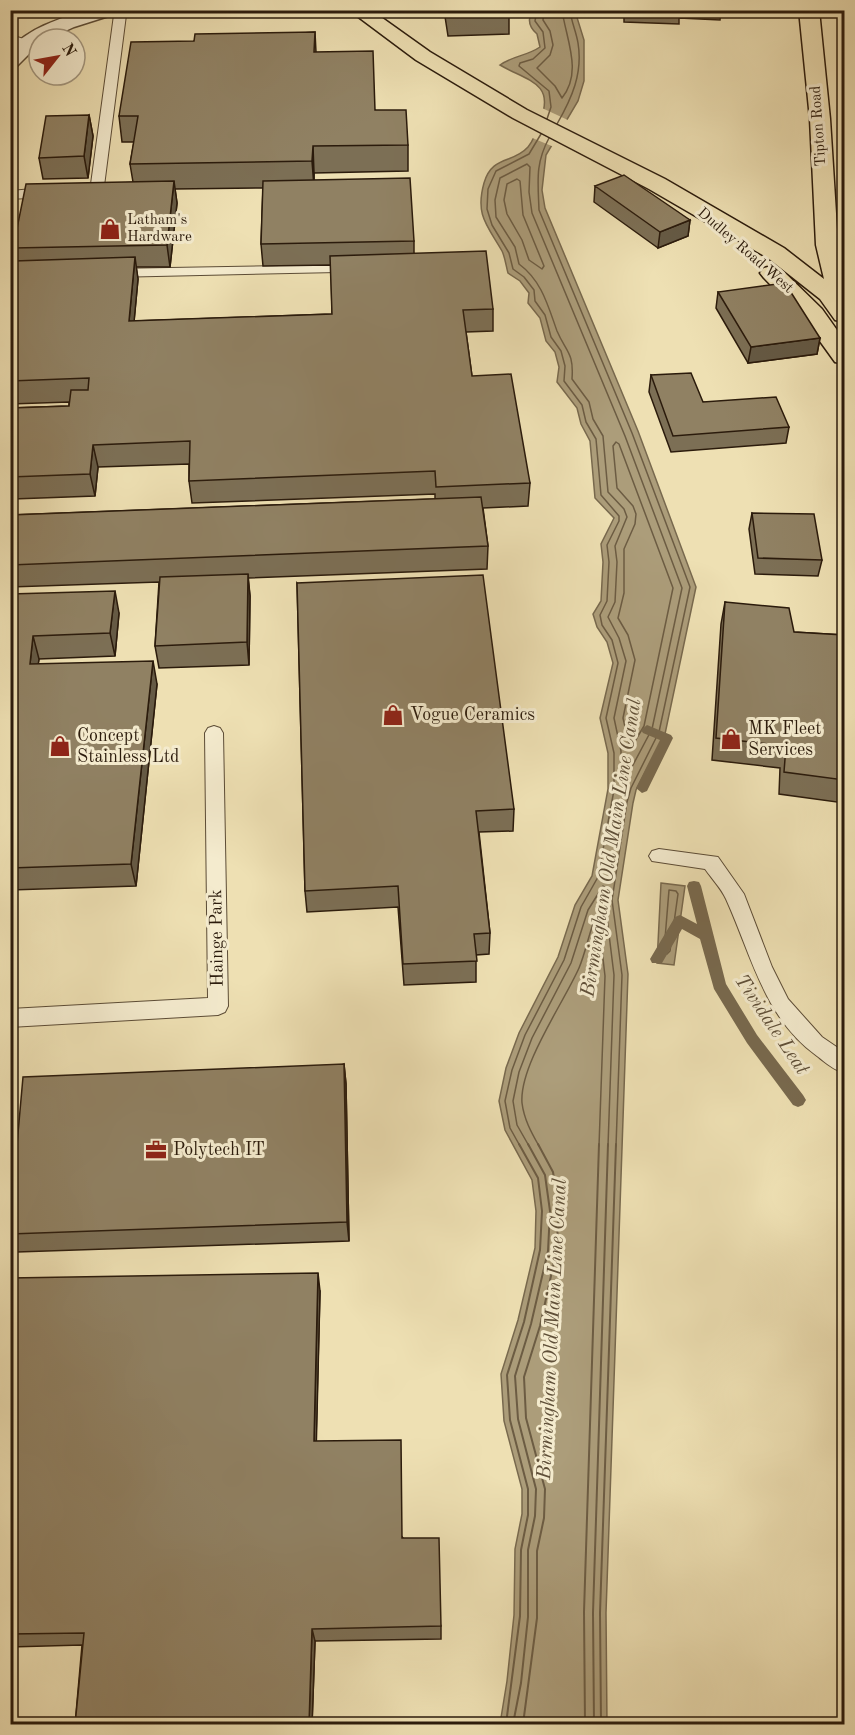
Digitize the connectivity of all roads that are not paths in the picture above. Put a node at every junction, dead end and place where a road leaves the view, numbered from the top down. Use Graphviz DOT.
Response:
graph roads {
  1 [pos="108,10"];
  2 [pos="116,10"];
  3 [pos="358,10"];
  4 [pos="809,10"];
  5 [pos="19,40"];
  6 [pos="10,62"];
  7 [pos="10,195"];
  8 [pos="688,202"];
  9 [pos="827,245"];
  10 [pos="776,253"];
  11 [pos="333,269"];
  12 [pos="94,273"];
  13 [pos="844,313"];
  14 [pos="844,357"];
  15 [pos="214,733"];
  16 [pos="658,855"];
  17 [pos="10,1017"];
  18 [pos="844,1064"];
  1 -- 5 [label="street"];
  2 -- 7 [label="lane"];
  3 -- 8 [label="main road, Dudley Road West"];
  4 -- 9 [label="main road, Tipton Road"];
  5 -- 6 [label="street"];
  8 -- 10 [label="main road, Dudley Road West"];
  8 -- 14 [label="main road, Dudley Road West"];
  9 -- 10 [label="main road, Dudley Road West"];
  9 -- 13 [label="main road, Tipton Road"];
  10 -- 13 [label="main road, Dudley Road West"];
  11 -- 12 [label="lane"];
  15 -- 17 [label="lane, Hainge Park"];
  16 -- 18 [label="lane"];
}
